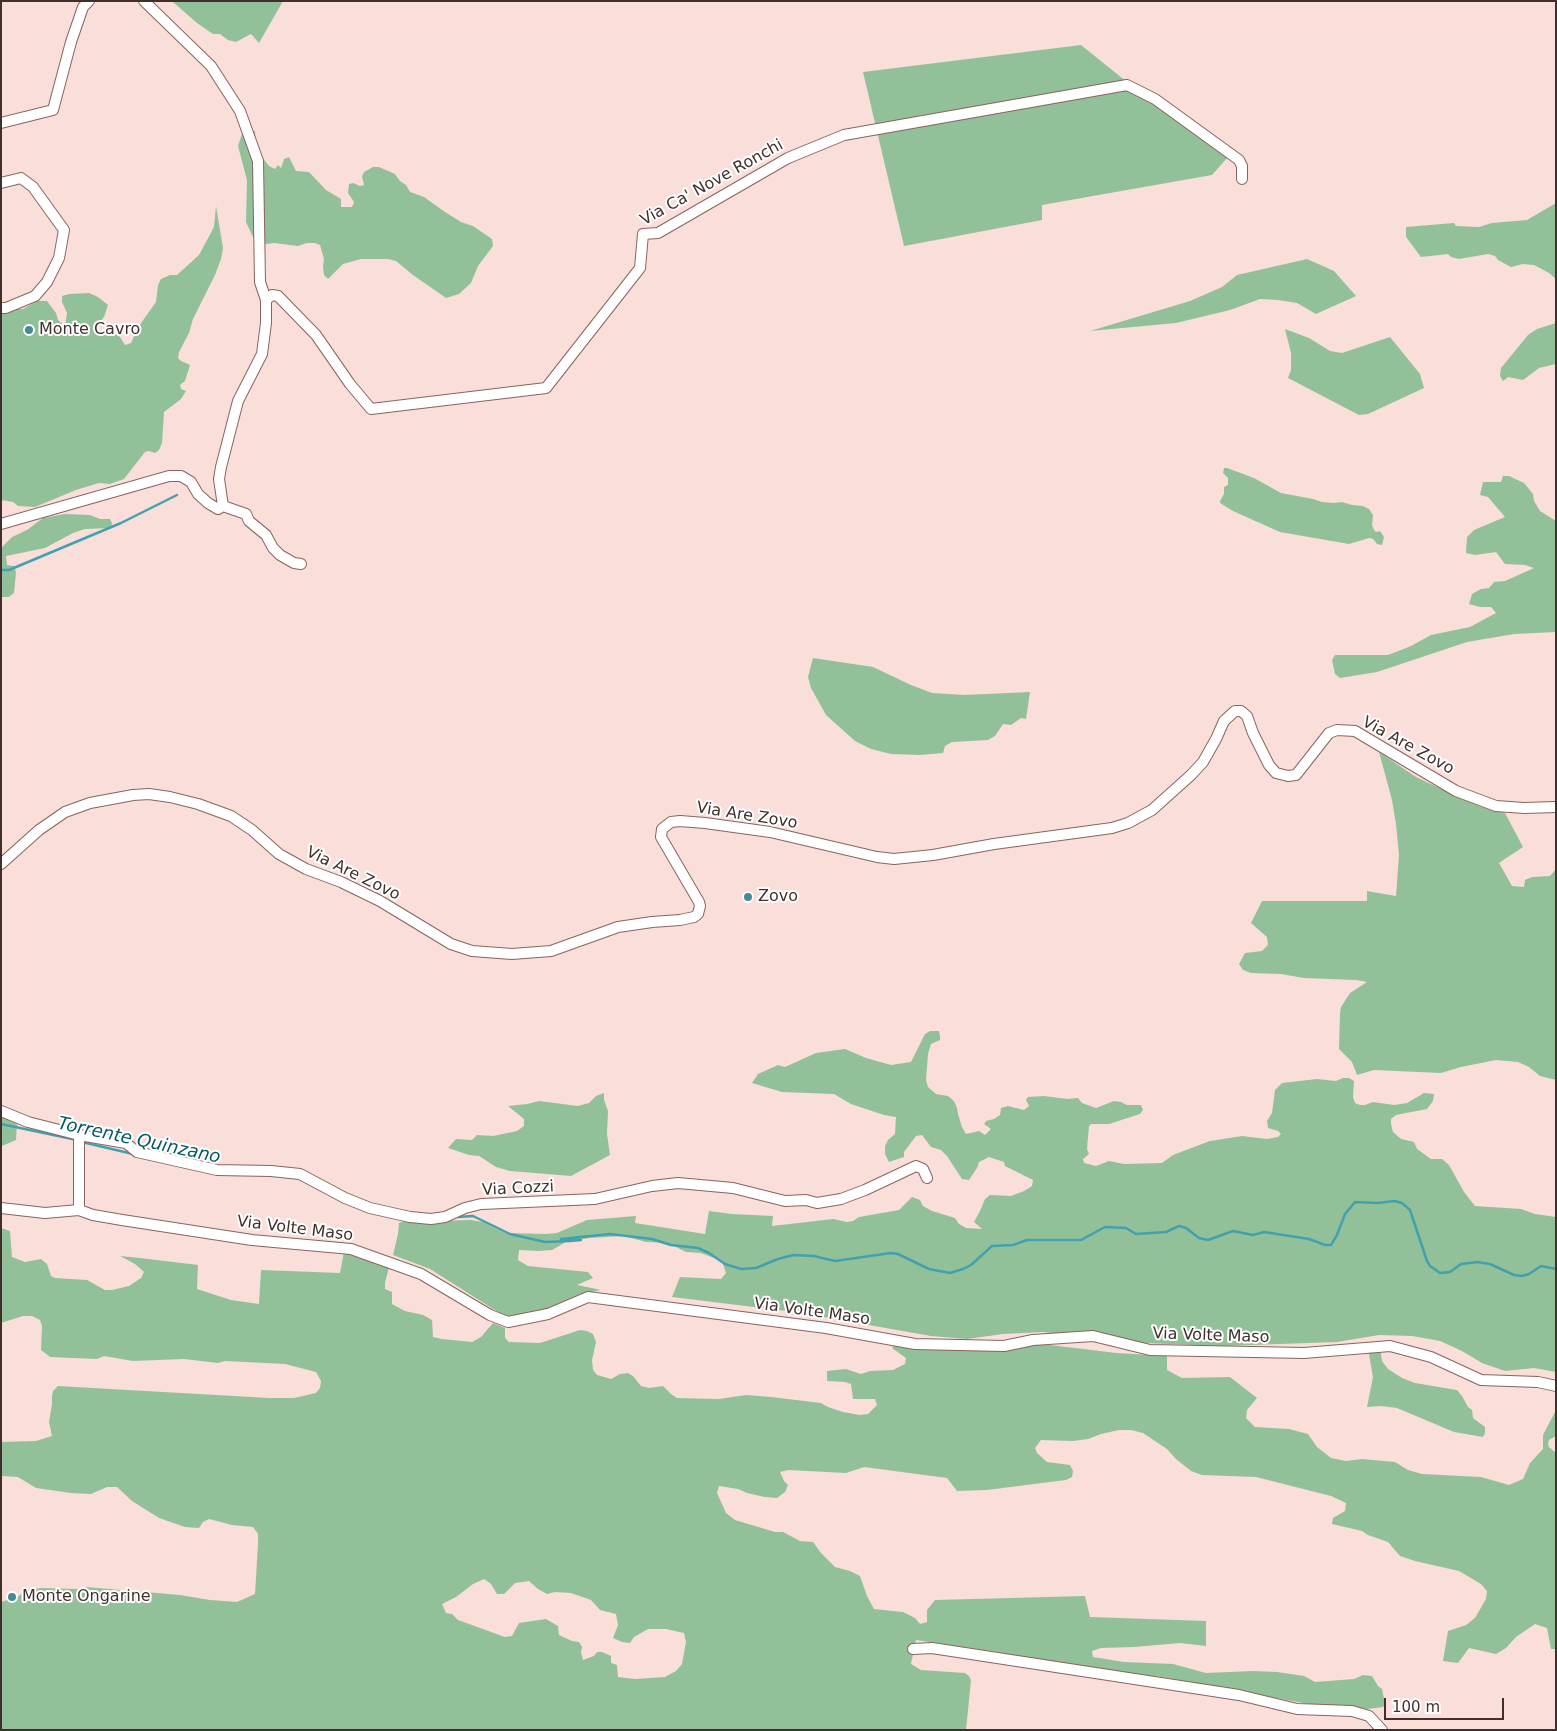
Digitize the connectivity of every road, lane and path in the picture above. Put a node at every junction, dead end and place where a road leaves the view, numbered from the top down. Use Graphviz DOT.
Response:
graph roads {
  1 [pos="89,1"];
  2 [pos="144,1"];
  3 [pos="1,123"];
  4 [pos="1242,179"];
  5 [pos="1,183"];
  6 [pos="266,300"];
  7 [pos="1,308"];
  8 [pos="223,506"];
  9 [pos="1,524"];
  10 [pos="301,564"];
  11 [pos="1556,807"];
  12 [pos="1,864"];
  13 [pos="1,1111"];
  14 [pos="79,1139"];
  15 [pos="927,1178"];
  16 [pos="1,1208"];
  17 [pos="79,1210"];
  18 [pos="1556,1386"];
  19 [pos="913,1649"];
  20 [pos="1382,1730"];
  1 -- 3 [label="street"];
  2 -- 6 [label="street"];
  4 -- 6 [label="street, Via Ca' Nove Ronchi"];
  5 -- 7 [label="street"];
  6 -- 8 [label="street"];
  8 -- 9 [label="street"];
  8 -- 10 [label="street"];
  11 -- 12 [label="street, Via Are Zovo"];
  13 -- 14 [label="street, Via Cozzi"];
  14 -- 15 [label="street, Via Cozzi"];
  14 -- 17 [label="street"];
  16 -- 17 [label="street"];
  17 -- 18 [label="street, Via Volte Maso"];
  19 -- 20 [label="street"];
}
